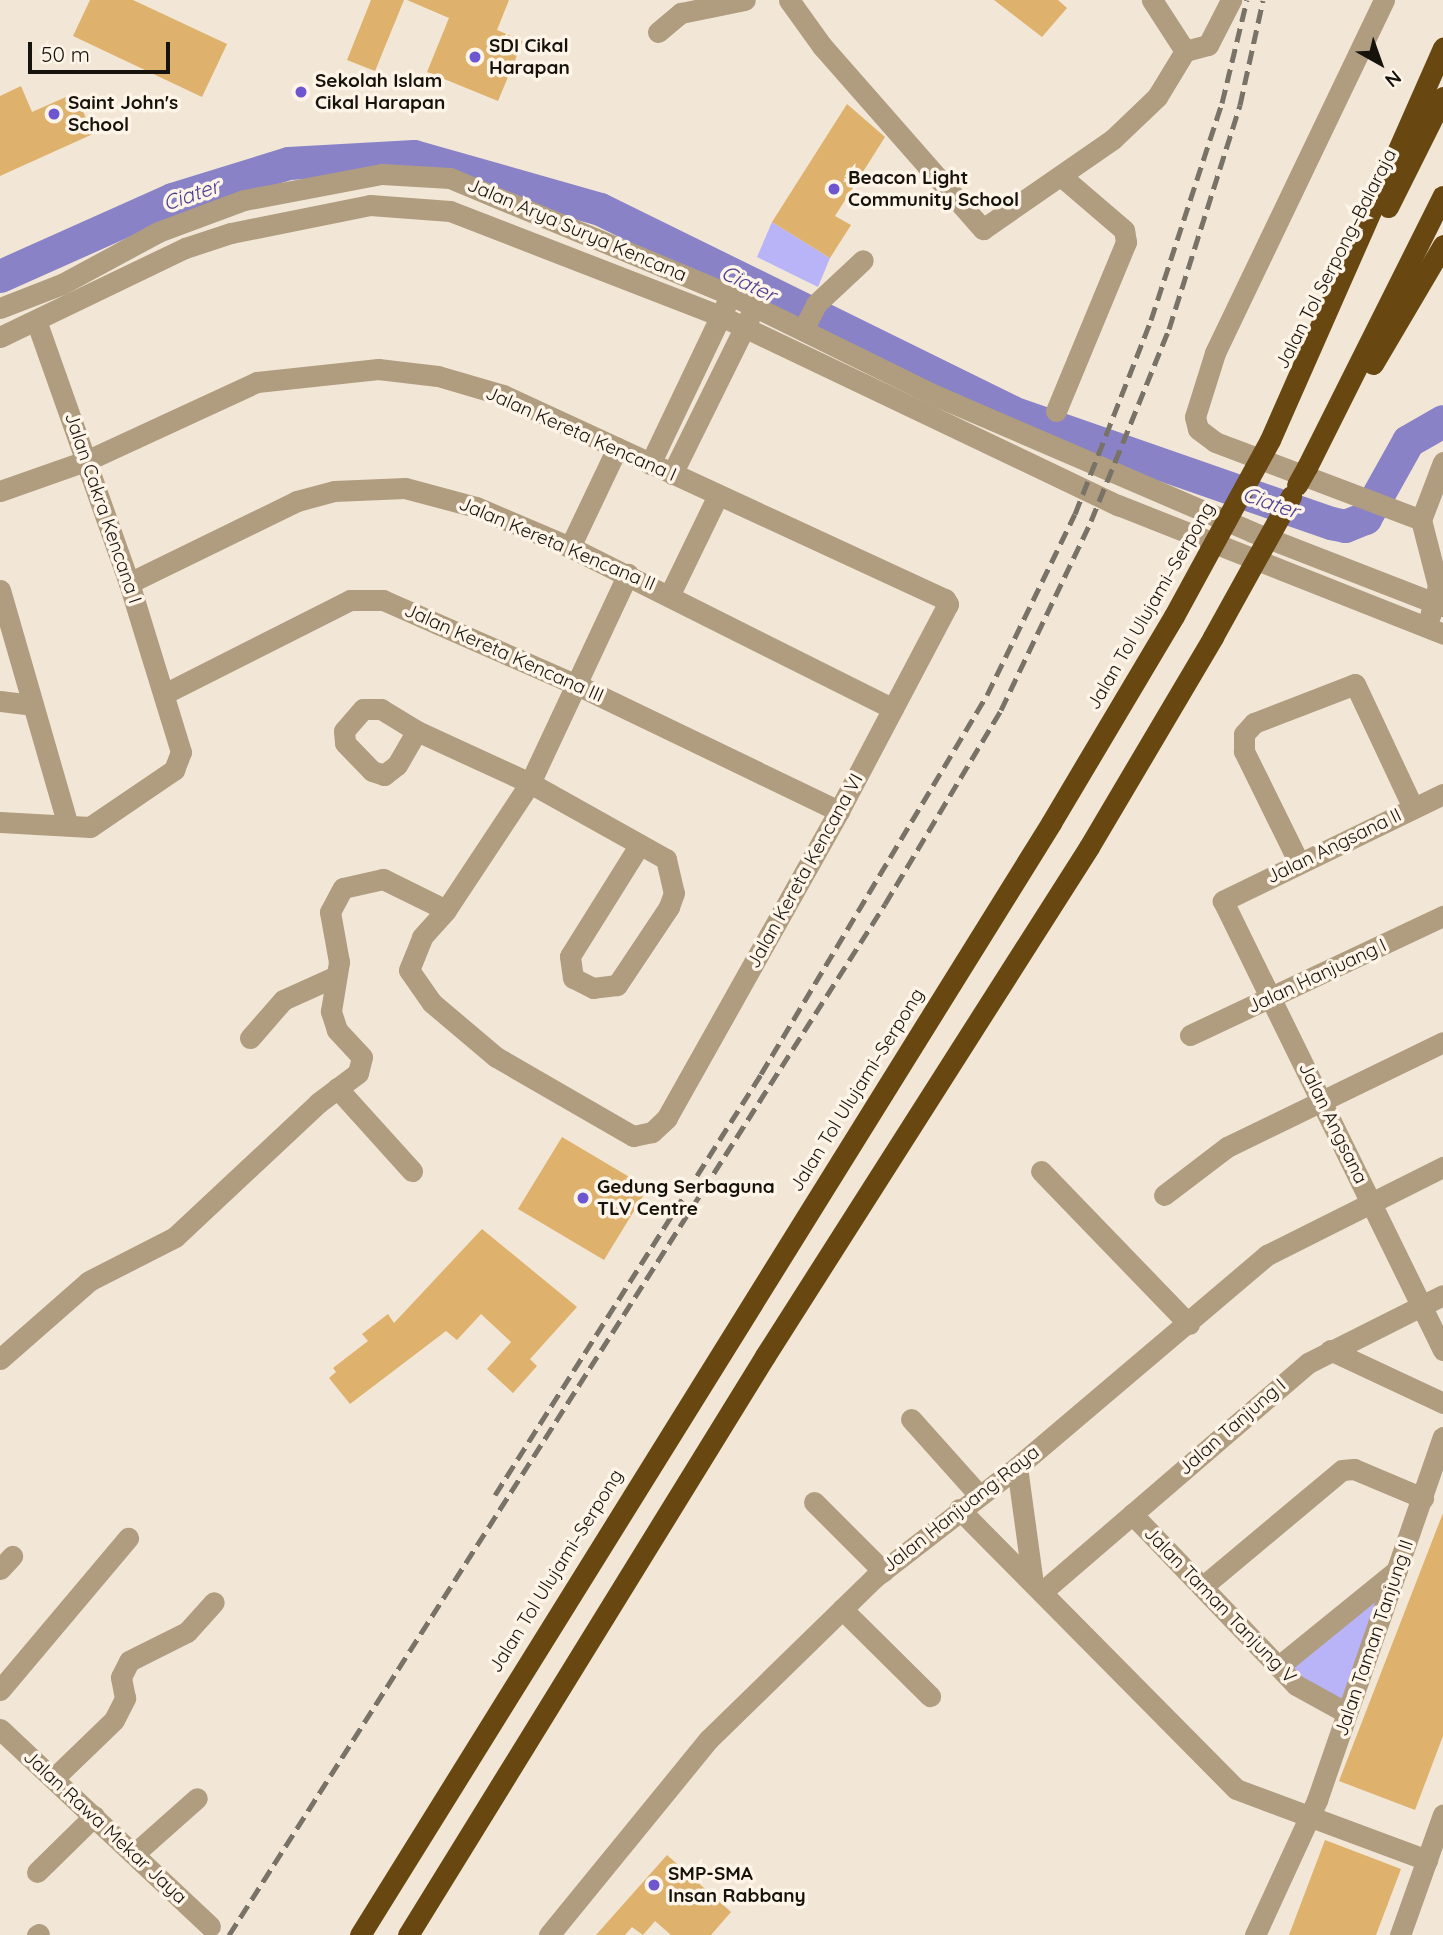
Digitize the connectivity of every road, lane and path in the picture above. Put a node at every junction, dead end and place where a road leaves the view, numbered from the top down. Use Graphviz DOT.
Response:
graph roads {
  1 [pos="745,0"];
  2 [pos="789,0"];
  3 [pos="1153,0"];
  4 [pos="1231,0"];
  5 [pos="1384,0"];
  6 [pos="659,32"];
  7 [pos="1443,47"];
  8 [pos="1185,51"];
  9 [pos="1443,97"];
  10 [pos="1061,176"];
  11 [pos="1443,196"];
  12 [pos="1443,245"];
  13 [pos="863,260"];
  14 [pos="731,295"];
  15 [pos="754,307"];
  16 [pos="0,308"];
  17 [pos="721,316"];
  18 [pos="809,318"];
  19 [pos="37,323"];
  20 [pos="744,328"];
  21 [pos="0,337"];
  22 [pos="932,394"];
  23 [pos="1056,411"];
  24 [pos="922,416"];
  25 [pos="1270,440"];
  26 [pos="617,448"];
  27 [pos="88,460"];
  28 [pos="1443,462"];
  29 [pos="1309,463"];
  30 [pos="650,464"];
  31 [pos="672,474"];
  32 [pos="0,491"];
  33 [pos="718,495"];
  34 [pos="1421,520"];
  35 [pos="1252,532"];
  36 [pos="570,547"];
  37 [pos="1239,556"];
  38 [pos="628,574"];
  39 [pos="129,583"];
  40 [pos="0,590"];
  41 [pos="670,594"];
  42 [pos="948,604"];
  43 [pos="1439,604"];
  44 [pos="1435,631"];
  45 [pos="577,685"];
  46 [pos="166,693"];
  47 [pos="0,701"];
  48 [pos="32,705"];
  49 [pos="893,709"];
  50 [pos="417,731"];
  51 [pos="530,783"];
  52 [pos="1443,794"];
  53 [pos="1413,808"];
  54 [pos="839,811"];
  55 [pos="0,822"];
  56 [pos="67,822"];
  57 [pos="638,847"];
  58 [pos="1299,863"];
  59 [pos="1225,898"];
  60 [pos="446,910"];
  61 [pos="1443,916"];
  62 [pos="334,977"];
  63 [pos="1273,999"];
  64 [pos="1189,1035"];
  65 [pos="250,1038"];
  66 [pos="1443,1042"];
  67 [pos="337,1088"];
  68 [pos="1322,1102"];
  69 [pos="1443,1167"];
  70 [pos="412,1171"];
  71 [pos="1041,1171"];
  72 [pos="1164,1195"];
  73 [pos="1371,1202"];
  74 [pos="1443,1295"];
  75 [pos="1421,1306"];
  76 [pos="1189,1324"];
  77 [pos="1330,1350"];
  78 [pos="1443,1350"];
  79 [pos="0,1359"];
  80 [pos="1443,1403"];
  81 [pos="911,1419"];
  82 [pos="1443,1437"];
  83 [pos="1017,1467"];
  84 [pos="979,1495"];
  85 [pos="1423,1498"];
  86 [pos="814,1502"];
  87 [pos="959,1509"];
  88 [pos="1132,1514"];
  89 [pos="128,1538"];
  90 [pos="1398,1569"];
  91 [pos="883,1570"];
  92 [pos="1037,1584"];
  93 [pos="1202,1587"];
  94 [pos="214,1602"];
  95 [pos="842,1609"];
  96 [pos="1279,1666"];
  97 [pos="0,1690"];
  98 [pos="930,1696"];
  99 [pos="1347,1713"];
  100 [pos="0,1729"];
  101 [pos="54,1778"];
  102 [pos="197,1798"];
  103 [pos="1443,1814"];
  104 [pos="1311,1815"];
  105 [pos="94,1816"];
  106 [pos="134,1854"];
  107 [pos="1427,1860"];
  108 [pos="37,1872"];
  109 [pos="210,1926"];
  110 [pos="360,1935"];
  111 [pos="408,1935"];
  112 [pos="549,1935"];
  113 [pos="1255,1935"];
  114 [pos="1400,1935"];
  1 -- 6 [label="street"];
  2 -- 10 [label="street"];
  3 -- 8 [label="street"];
  4 -- 8 [label="street"];
  5 -- 34 [label="street"];
  7 -- 25 [label="highway"];
  8 -- 10 [label="street"];
  9 -- 25 [label="highway, Jalan Tol Serpong–Balaraja"];
  10 -- 23 [label="street"];
  11 -- 29 [label="highway"];
  12 -- 29 [label="highway"];
  13 -- 18 [label="street"];
  14 -- 15 [label="street, Jalan Arya Surya Kencana"];
  14 -- 16 [label="street, Jalan Arya Surya Kencana"];
  14 -- 17 [label="street"];
  15 -- 18 [label="street, Jalan Arya Surya Kencana"];
  15 -- 20 [label="street"];
  17 -- 19 [label="street, Jalan Arya Surya Kencana"];
  17 -- 20 [label="street, Jalan Arya Surya Kencana"];
  17 -- 30 [label="street"];
  18 -- 22 [label="street, Jalan Arya Surya Kencana"];
  19 -- 21 [label="street, Jalan Arya Surya Kencana"];
  19 -- 27 [label="street, Jalan Cakra Kencana I"];
  20 -- 24 [label="street, Jalan Arya Surya Kencana"];
  20 -- 31 [label="street"];
  22 -- 24 [label="street"];
  22 -- 35 [label="street, Jalan Arya Surya Kencana"];
  24 -- 37 [label="street, Jalan Arya Surya Kencana"];
  25 -- 110 [label="highway, Jalan Tol Ulujami–Serpong, bridge"];
  26 -- 27 [label="street, Jalan Kereta Kencana I"];
  26 -- 30 [label="street, Jalan Kereta Kencana I"];
  26 -- 36 [label="street"];
  27 -- 32 [label="street, Jalan Kereta Kencana I"];
  27 -- 39 [label="street, Jalan Cakra Kencana I"];
  28 -- 34 [label="street"];
  29 -- 111 [label="highway, bridge"];
  30 -- 31 [label="street, Jalan Kereta Kencana I"];
  31 -- 33 [label="street, Jalan Kereta Kencana I"];
  33 -- 41 [label="street"];
  33 -- 42 [label="street, Jalan Kereta Kencana I"];
  34 -- 43 [label="street"];
  35 -- 37 [label="street"];
  35 -- 43 [label="street, Jalan Arya Surya Kencana"];
  36 -- 38 [label="street, Jalan Kereta Kencana II"];
  36 -- 39 [label="street, Jalan Kereta Kencana II"];
  37 -- 44 [label="street, Jalan Arya Surya Kencana"];
  38 -- 41 [label="street, Jalan Kereta Kencana II"];
  38 -- 45 [label="street"];
  39 -- 46 [label="street, Jalan Cakra Kencana I"];
  40 -- 48 [label="street"];
  41 -- 49 [label="street, Jalan Kereta Kencana II"];
  42 -- 49 [label="street, Jalan Kereta Kencana VI"];
  43 -- 44 [label="street"];
  45 -- 46 [label="street, Jalan Kereta Kencana III"];
  45 -- 51 [label="street"];
  45 -- 54 [label="street, Jalan Kereta Kencana III"];
  46 -- 56 [label="street, Jalan Cakra Kencana I"];
  47 -- 48 [label="street"];
  48 -- 56 [label="street"];
  49 -- 54 [label="street, Jalan Kereta Kencana VI"];
  50 -- 51 [label="street"];
  51 -- 57 [label="street"];
  51 -- 60 [label="street"];
  52 -- 53 [label="street, Jalan Angsana II"];
  53 -- 58 [label="street, Jalan Angsana II"];
  53 -- 58 [label="street"];
  54 -- 60 [label="street, Jalan Kereta Kencana VI"];
  55 -- 56 [label="street, Jalan Cakra Kencana I"];
  57 -- 57 [label="street"];
  58 -- 59 [label="street, Jalan Angsana II"];
  59 -- 63 [label="street, Jalan Angsana"];
  60 -- 62 [label="street"];
  61 -- 63 [label="street, Jalan Hanjuang I"];
  62 -- 65 [label="street"];
  62 -- 67 [label="street"];
  63 -- 64 [label="street, Jalan Hanjuang I"];
  63 -- 68 [label="street, Jalan Angsana"];
  66 -- 68 [label="street"];
  67 -- 70 [label="street"];
  67 -- 79 [label="street"];
  68 -- 72 [label="street"];
  68 -- 73 [label="street, Jalan Angsana"];
  69 -- 73 [label="street, Jalan Hanjuang Raya"];
  71 -- 76 [label="street"];
  73 -- 75 [label="street, Jalan Angsana"];
  73 -- 76 [label="street, Jalan Hanjuang Raya"];
  74 -- 75 [label="street, Jalan Tanjung I"];
  75 -- 77 [label="street, Jalan Tanjung I"];
  75 -- 78 [label="street, Jalan Angsana"];
  76 -- 83 [label="street, Jalan Hanjuang Raya"];
  77 -- 80 [label="street"];
  77 -- 88 [label="street, Jalan Tanjung I"];
  81 -- 84 [label="street"];
  82 -- 85 [label="street, Jalan Taman Tanjung II"];
  83 -- 84 [label="street, Jalan Hanjuang Raya"];
  83 -- 92 [label="street"];
  84 -- 87 [label="street, Jalan Hanjuang Raya"];
  85 -- 90 [label="street, Jalan Taman Tanjung II"];
  85 -- 93 [label="street"];
  86 -- 91 [label="street"];
  87 -- 91 [label="street, Jalan Hanjuang Raya"];
  87 -- 92 [label="street"];
  88 -- 92 [label="street, Jalan Tanjung I"];
  88 -- 93 [label="street, Jalan Taman Tanjung V"];
  89 -- 97 [label="street"];
  90 -- 96 [label="street"];
  90 -- 99 [label="street, Jalan Taman Tanjung II"];
  91 -- 95 [label="street, Jalan Hanjuang Raya"];
  92 -- 104 [label="street"];
  93 -- 96 [label="street, Jalan Taman Tanjung V"];
  94 -- 101 [label="street"];
  95 -- 98 [label="street"];
  95 -- 112 [label="street, Jalan Hanjuang Raya"];
  96 -- 99 [label="street, Jalan Taman Tanjung V"];
  99 -- 104 [label="street, Jalan Taman Tanjung II"];
  100 -- 101 [label="street, Jalan Rawa Mekar Jaya"];
  101 -- 105 [label="street, Jalan Rawa Mekar Jaya"];
  102 -- 106 [label="street"];
  103 -- 107 [label="street"];
  104 -- 107 [label="street"];
  104 -- 113 [label="street, Jalan Taman Tanjung II"];
  105 -- 106 [label="street, Jalan Rawa Mekar Jaya"];
  105 -- 108 [label="street"];
  106 -- 109 [label="street, Jalan Rawa Mekar Jaya"];
  107 -- 114 [label="street"];
}
